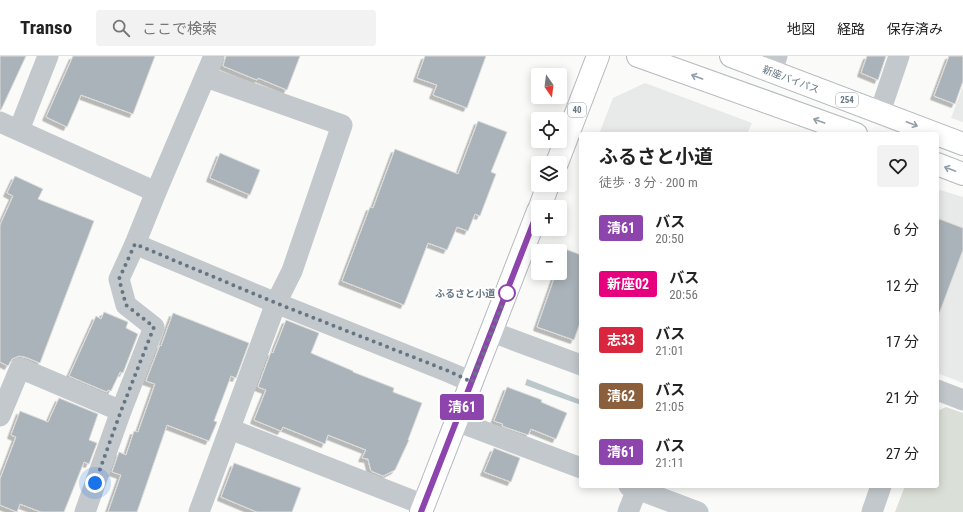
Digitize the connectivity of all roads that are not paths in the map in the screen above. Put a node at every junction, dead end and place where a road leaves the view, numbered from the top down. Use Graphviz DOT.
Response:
graph roads {
  1 [pos="48,56"];
  2 [pos="214,56"];
  3 [pos="598,56"];
  4 [pos="638,56"];
  5 [pos="731,56"];
  6 [pos="899,56"];
  7 [pos="774,64"];
  8 [pos="206,77"];
  9 [pos="880,112"];
  10 [pos="0,122"];
  11 [pos="19,130"];
  12 [pos="850,132"];
  13 [pos="932,132"];
  14 [pos="939,135"];
  15 [pos="963,144"];
  16 [pos="560,156"];
  17 [pos="939,165"];
  18 [pos="963,174"];
  19 [pos="156,192"];
  20 [pos="531,229"];
  21 [pos="135,244"];
  22 [pos="276,303"];
  23 [pos="492,332"];
  24 [pos="579,364"];
  25 [pos="472,382"];
  26 [pos="939,391"];
  27 [pos="963,400"];
  28 [pos="121,411"];
  29 [pos="0,416"];
  30 [pos="456,421"];
  31 [pos="230,429"];
  32 [pos="579,467"];
  33 [pos="633,488"];
  34 [pos="636,488"];
  35 [pos="880,488"];
  36 [pos="423,509"];
  37 [pos="85,512"];
  38 [pos="199,512"];
  39 [pos="628,512"];
  40 [pos="698,512"];
  41 [pos="872,512"];
  1 -- 11 [label="street"];
  2 -- 8 [label="street"];
  3 -- 16 [label="main road, 40"];
  12 -- 4 [label="main road, one-way"];
  5 -- 7 [label="main road, 新座バイパス / 254"];
  6 -- 9 [label="street"];
  7 -- 9 [label="main road, 新座バイパス / 254"];
  8 -- 19 [label="street"];
  8 -- 22 [label="street"];
  9 -- 13 [label="main road, 新座バイパス / 254, one-way"];
  10 -- 11 [label="street"];
  11 -- 19 [label="street"];
  14 -- 15 [label="main road, 新座バイパス / 254, one-way"];
  18 -- 17 [label="main road, one-way"];
  19 -- 21 [label="street"];
  20 -- 23 [label="main road"];
  21 -- 22 [label="street"];
  21 -- 28 [label="street"];
  22 -- 25 [label="street"];
  22 -- 31 [label="street"];
  23 -- 24 [label="street"];
  23 -- 25 [label="main road"];
  25 -- 30 [label="main road"];
  26 -- 27 [label="street"];
  28 -- 29 [label="street"];
  28 -- 37 [label="street"];
  30 -- 32 [label="street"];
  30 -- 36 [label="main road"];
  31 -- 36 [label="street"];
  31 -- 38 [label="street"];
  33 -- 39 [label="street"];
  34 -- 40 [label="street"];
  35 -- 41 [label="street"];
}
